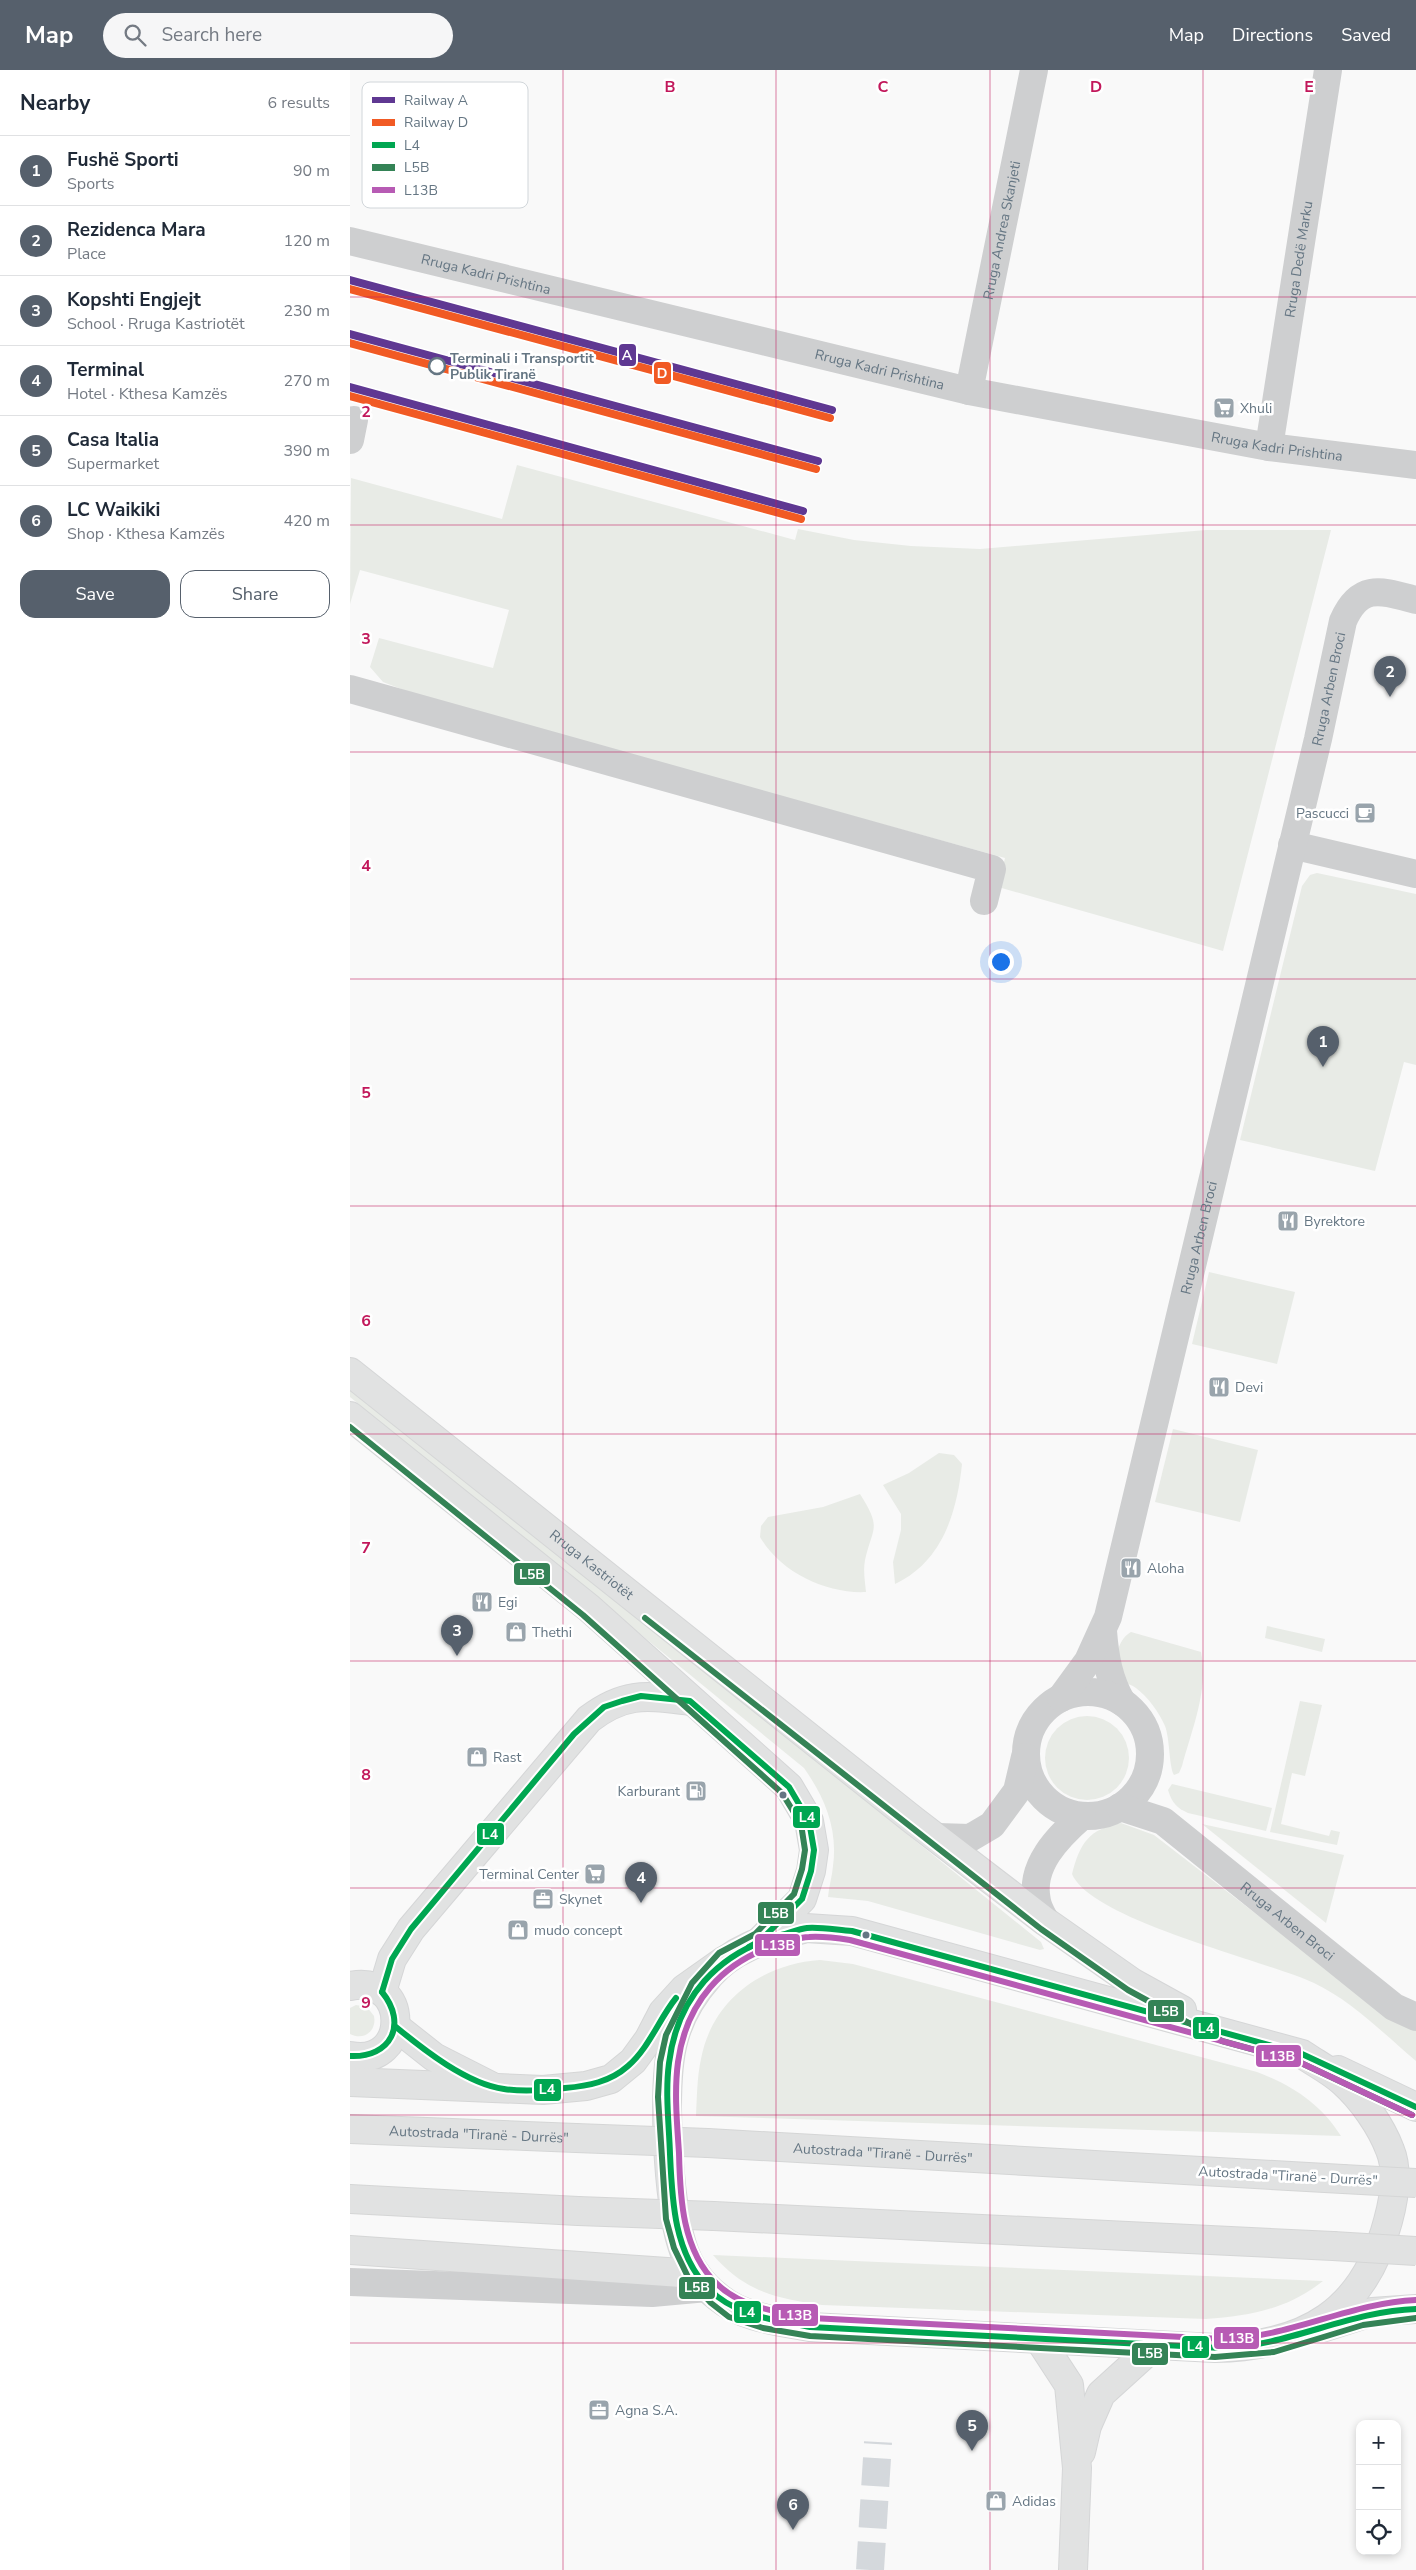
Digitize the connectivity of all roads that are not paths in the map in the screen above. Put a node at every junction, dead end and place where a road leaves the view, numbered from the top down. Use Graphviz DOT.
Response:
graph roads {
  1 [pos="1034,70"];
  2 [pos="1328,70"];
  3 [pos="350,241"];
  4 [pos="969,391"];
  5 [pos="1269,447"];
  6 [pos="1416,465"];
  7 [pos="1416,600"];
  8 [pos="350,689"];
  9 [pos="1292,844"];
  10 [pos="1416,874"];
  11 [pos="984,902"];
  12 [pos="350,1372"];
  13 [pos="350,1416"];
  14 [pos="1103,1631"];
  15 [pos="1060,1698"];
  16 [pos="690,1701"];
  17 [pos="1122,1702"];
  18 [pos="1025,1757"];
  19 [pos="1149,1764"];
  20 [pos="1120,1807"];
  21 [pos="1082,1816"];
  22 [pos="1162,1821"];
  23 [pos="937,1837"];
  24 [pos="1046,1922"];
  25 [pos="760,1941"];
  26 [pos="725,1960"];
  27 [pos="350,1986"];
  28 [pos="382,1992"];
  29 [pos="1416,2017"];
  30 [pos="396,2027"];
  31 [pos="1225,2033"];
  32 [pos="1302,2054"];
  33 [pos="350,2056"];
  34 [pos="350,2082"];
  35 [pos="495,2088"];
  36 [pos="1416,2107"];
  37 [pos="350,2129"];
  38 [pos="1416,2183"];
  39 [pos="350,2199"];
  40 [pos="350,2250"];
  41 [pos="1416,2251"];
  42 [pos="702,2281"];
  43 [pos="350,2282"];
  44 [pos="1416,2309"];
  45 [pos="1295,2336"];
  46 [pos="1039,2339"];
  47 [pos="1154,2346"];
  48 [pos="1077,2468"];
  49 [pos="1073,2570"];
  1 -- 4 [label="street, Rruga Andrea Skanjeti"];
  2 -- 5 [label="street, Rruga Dedë Marku"];
  3 -- 4 [label="street, Rruga Kadri Prishtina"];
  4 -- 5 [label="street, Rruga Kadri Prishtina"];
  5 -- 6 [label="street, Rruga Kadri Prishtina"];
  7 -- 9 [label="street, Rruga Arben Broci"];
  8 -- 11 [label="street"];
  9 -- 10 [label="street"];
  9 -- 14 [label="street, Rruga Arben Broci"];
  12 -- 23 [label="main road, Rruga Kastriotët"];
  13 -- 16 [label="main road"];
  14 -- 15 [label="street, Rruga Arben Broci"];
  14 -- 17 [label="street, Rruga Arben Broci"];
  15 -- 17 [label="street, Rruga Arben Broci"];
  15 -- 18 [label="street, Rruga Arben Broci"];
  16 -- 25 [label="main road"];
  16 -- 28 [label="main road"];
  17 -- 19 [label="street, Rruga Arben Broci"];
  18 -- 21 [label="street, Rruga Arben Broci"];
  18 -- 23 [label="street, Rruga Arben Broci"];
  19 -- 20 [label="street, Rruga Arben Broci"];
  19 -- 22 [label="street, Rruga Arben Broci"];
  20 -- 21 [label="street, Rruga Arben Broci"];
  20 -- 22 [label="street, Rruga Arben Broci"];
  21 -- 24 [label="street"];
  22 -- 29 [label="street, Rruga Arben Broci"];
  23 -- 24 [label="main road, Rruga Kastriotët"];
  24 -- 31 [label="main road, Rruga Kastriotët"];
  25 -- 26 [label="main road"];
  25 -- 31 [label="main road"];
  26 -- 35 [label="main road"];
  26 -- 42 [label="main road"];
  27 -- 28 [label="main road"];
  28 -- 30 [label="main road"];
  30 -- 33 [label="main road"];
  30 -- 35 [label="main road"];
  31 -- 32 [label="main road"];
  32 -- 36 [label="main road"];
  32 -- 45 [label="main road"];
  34 -- 35 [label="main road"];
  37 -- 38 [label="main road, Autostrada \"Tiranë - Durrës\", bridge"];
  39 -- 41 [label="main road, bridge"];
  40 -- 42 [label="main road"];
  42 -- 43 [label="street"];
  42 -- 46 [label="main road"];
  44 -- 45 [label="main road"];
  45 -- 47 [label="main road"];
  46 -- 47 [label="main road"];
  46 -- 48 [label="main road"];
  47 -- 48 [label="main road"];
  48 -- 49 [label="main road"];
}
